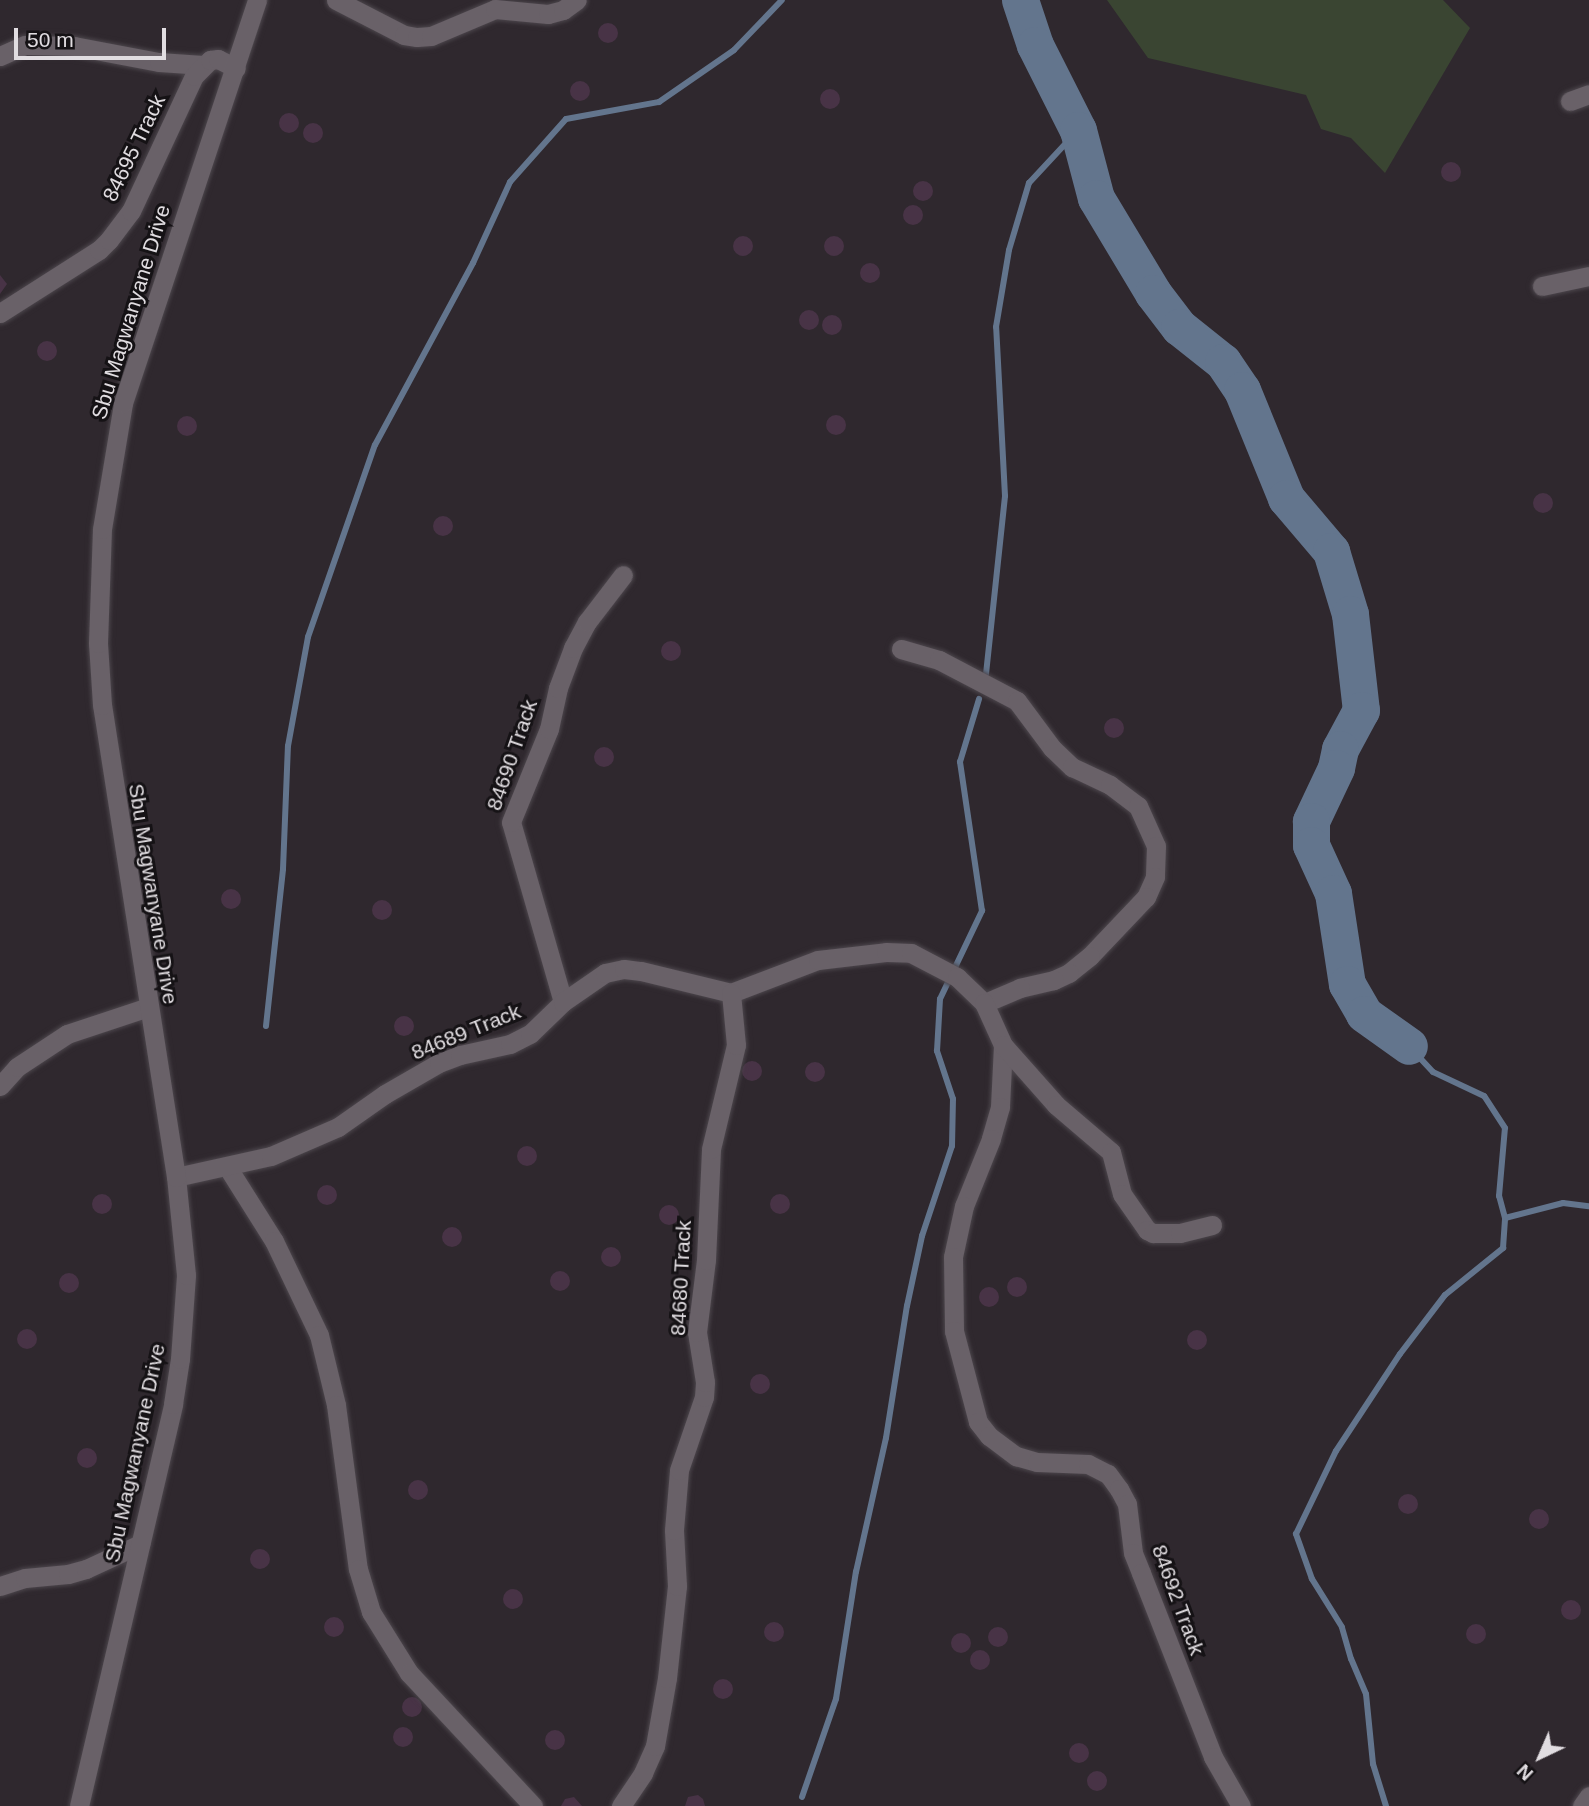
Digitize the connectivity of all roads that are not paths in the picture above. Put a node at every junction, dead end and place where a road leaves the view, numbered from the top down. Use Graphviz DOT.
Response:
graph roads {
  1 [pos="257,0"];
  2 [pos="336,0"];
  3 [pos="577,0"];
  4 [pos="0,56"];
  5 [pos="203,65"];
  6 [pos="236,68"];
  7 [pos="1589,94"];
  8 [pos="1570,101"];
  9 [pos="1589,276"];
  10 [pos="1542,285"];
  11 [pos="0,313"];
  12 [pos="623,575"];
  13 [pos="901,649"];
  14 [pos="731,993"];
  15 [pos="563,1002"];
  16 [pos="984,1003"];
  17 [pos="148,1007"];
  18 [pos="1003,1045"];
  19 [pos="0,1086"];
  20 [pos="228,1168"];
  21 [pos="176,1177"];
  22 [pos="1212,1226"];
  23 [pos="140,1544"];
  24 [pos="0,1586"];
  25 [pos="1589,1796"];
  26 [pos="79,1806"];
  27 [pos="533,1806"];
  28 [pos="621,1806"];
  29 [pos="1241,1806"];
  30 [pos="1582,1806"];
  1 -- 6 [label="street, Sbu Magwanyane Drive"];
  2 -- 3 [label="street"];
  4 -- 5 [label="street"];
  5 -- 6 [label="street"];
  5 -- 11 [label="street, 84695 Track"];
  6 -- 17 [label="street, Sbu Magwanyane Drive"];
  7 -- 8 [label="street"];
  9 -- 10 [label="street"];
  12 -- 15 [label="street, 84690 Track"];
  13 -- 16 [label="street"];
  14 -- 15 [label="street, 84689 Track"];
  14 -- 16 [label="street"];
  14 -- 28 [label="street, 84680 Track"];
  15 -- 20 [label="street, 84689 Track"];
  16 -- 18 [label="street"];
  17 -- 19 [label="street"];
  17 -- 21 [label="street, Sbu Magwanyane Drive"];
  18 -- 22 [label="street"];
  18 -- 29 [label="street, 84692 Track"];
  20 -- 21 [label="street, 84689 Track"];
  20 -- 27 [label="street"];
  21 -- 23 [label="street, Sbu Magwanyane Drive"];
  23 -- 24 [label="street"];
  23 -- 26 [label="street, Sbu Magwanyane Drive"];
  25 -- 30 [label="street"];
}
